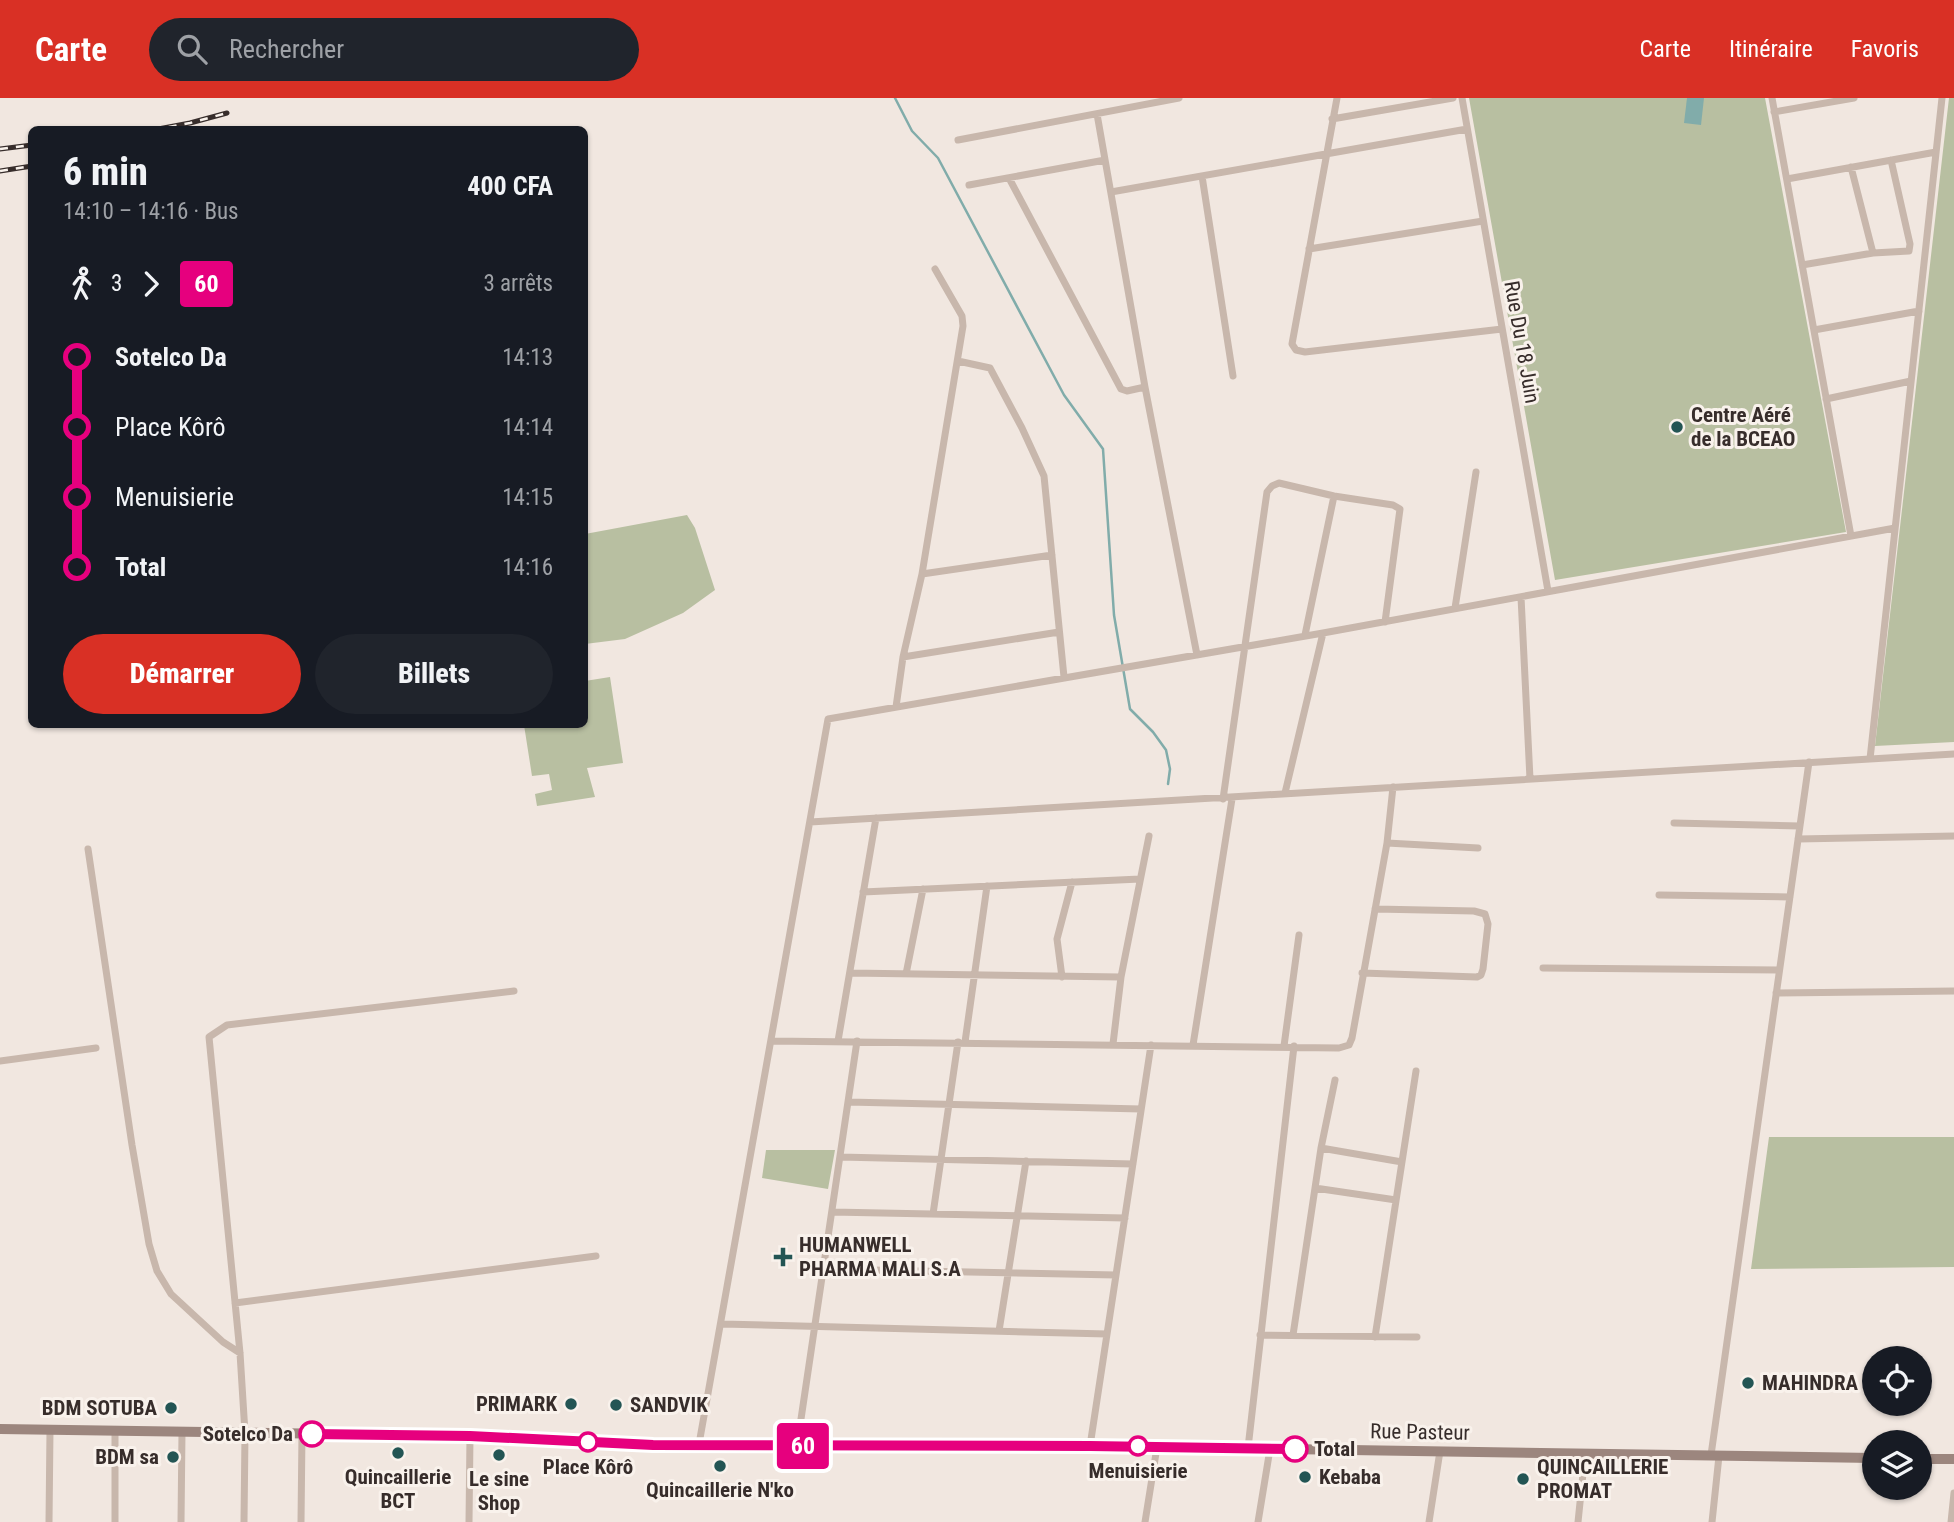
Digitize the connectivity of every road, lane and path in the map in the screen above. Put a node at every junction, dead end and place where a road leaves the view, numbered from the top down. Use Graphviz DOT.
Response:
graph roads {
  1 [pos="1179,98"];
  2 [pos="1337,98"];
  3 [pos="1453,98"];
  4 [pos="1462,98"];
  5 [pos="1772,98"];
  6 [pos="1854,98"];
  7 [pos="1942,98"];
  8 [pos="1774,112"];
  9 [pos="1097,114"];
  10 [pos="1332,118"];
  11 [pos="1467,129"];
  12 [pos="958,141"];
  13 [pos="1936,152"];
  14 [pos="1326,154"];
  15 [pos="1105,160"];
  16 [pos="1891,160"];
  17 [pos="1851,167"];
  18 [pos="1202,176"];
  19 [pos="1009,178"];
  20 [pos="1787,179"];
  21 [pos="969,186"];
  22 [pos="1111,192"];
  23 [pos="1483,221"];
  24 [pos="1309,249"];
  25 [pos="1873,253"];
  26 [pos="1802,265"];
  27 [pos="935,269"];
  28 [pos="1919,311"];
  29 [pos="1502,329"];
  30 [pos="1814,330"];
  31 [pos="958,360"];
  32 [pos="1233,376"];
  33 [pos="1911,381"];
  34 [pos="1145,387"];
  35 [pos="1826,398"];
  36 [pos="1476,472"];
  37 [pos="1334,496"];
  38 [pos="1895,528"];
  39 [pos="1851,536"];
  40 [pos="1052,555"];
  41 [pos="922,574"];
  42 [pos="1548,591"];
  43 [pos="1521,597"];
  44 [pos="1455,608"];
  45 [pos="1385,622"];
  46 [pos="1059,632"];
  47 [pos="1323,633"];
  48 [pos="1305,635"];
  49 [pos="1244,647"];
  50 [pos="1197,655"];
  51 [pos="903,657"];
  52 [pos="1065,677"];
  53 [pos="896,707"];
  54 [pos="1954,754"];
  55 [pos="1870,759"];
  56 [pos="1809,762"];
  57 [pos="1530,779"];
  58 [pos="1393,787"];
  59 [pos="1285,793"];
  60 [pos="1223,799"];
  61 [pos="1232,799"];
  62 [pos="876,818"];
  63 [pos="810,822"];
  64 [pos="1674,823"];
  65 [pos="1800,825"];
  66 [pos="1149,836"];
  67 [pos="1954,836"];
  68 [pos="1798,839"];
  69 [pos="1387,843"];
  70 [pos="1478,848"];
  71 [pos="88,849"];
  72 [pos="1140,879"];
  73 [pos="1072,881"];
  74 [pos="987,886"];
  75 [pos="923,889"];
  76 [pos="863,892"];
  77 [pos="1659,895"];
  78 [pos="1790,897"];
  79 [pos="1375,909"];
  80 [pos="1299,935"];
  81 [pos="1543,968"];
  82 [pos="1779,970"];
  83 [pos="850,973"];
  84 [pos="1362,973"];
  85 [pos="906,974"];
  86 [pos="975,975"];
  87 [pos="1062,976"];
  88 [pos="1121,977"];
  89 [pos="514,991"];
  90 [pos="1954,991"];
  91 [pos="1776,993"];
  92 [pos="772,1041"];
  93 [pos="838,1041"];
  94 [pos="858,1041"];
  95 [pos="961,1042"];
  96 [pos="1113,1044"];
  97 [pos="1151,1045"];
  98 [pos="1193,1045"];
  99 [pos="1284,1046"];
  100 [pos="1294,1046"];
  101 [pos="96,1048"];
  102 [pos="0,1061"];
  103 [pos="1416,1071"];
  104 [pos="1335,1080"];
  105 [pos="848,1102"];
  106 [pos="950,1104"];
  107 [pos="1141,1110"];
  108 [pos="1321,1148"];
  109 [pos="840,1157"];
  110 [pos="942,1159"];
  111 [pos="1026,1161"];
  112 [pos="1402,1162"];
  113 [pos="1133,1164"];
  114 [pos="1315,1188"];
  115 [pos="1396,1200"];
  116 [pos="832,1212"];
  117 [pos="933,1214"];
  118 [pos="1017,1216"];
  119 [pos="1125,1218"];
  120 [pos="596,1256"];
  121 [pos="823,1269"];
  122 [pos="1009,1272"];
  123 [pos="1116,1275"];
  124 [pos="235,1303"];
  125 [pos="722,1324"];
  126 [pos="815,1327"];
  127 [pos="999,1331"];
  128 [pos="1107,1334"];
  129 [pos="1261,1335"];
  130 [pos="1293,1335"];
  131 [pos="1375,1337"];
  132 [pos="1418,1337"];
  133 [pos="240,1353"];
  134 [pos="0,1429"];
  135 [pos="50,1430"];
  136 [pos="115,1430"];
  137 [pos="181,1432"];
  138 [pos="244,1433"];
  139 [pos="302,1433"];
  140 [pos="470,1436"];
  141 [pos="699,1444"];
  142 [pos="797,1446"];
  143 [pos="1090,1446"];
  144 [pos="1157,1447"];
  145 [pos="1248,1448"];
  146 [pos="1270,1449"];
  147 [pos="1440,1451"];
  148 [pos="1585,1454"];
  149 [pos="1715,1455"];
  150 [pos="1862,1458"];
  151 [pos="1932,1459"];
  152 [pos="1954,1459"];
  153 [pos="1954,1493"];
  154 [pos="49,1522"];
  155 [pos="115,1522"];
  156 [pos="181,1522"];
  157 [pos="244,1522"];
  158 [pos="301,1522"];
  159 [pos="469,1522"];
  160 [pos="1146,1522"];
  161 [pos="1258,1522"];
  162 [pos="1429,1522"];
  163 [pos="1578,1522"];
  164 [pos="1712,1522"];
  165 [pos="1951,1522"];
  1 -- 9 [label="street"];
  2 -- 10 [label="street"];
  3 -- 10 [label="street"];
  4 -- 11 [label="street, Rue Du 18 Juin"];
  5 -- 8 [label="street"];
  6 -- 8 [label="street"];
  7 -- 13 [label="street"];
  8 -- 20 [label="street"];
  9 -- 12 [label="street"];
  9 -- 15 [label="street"];
  10 -- 14 [label="street"];
  11 -- 14 [label="street"];
  11 -- 23 [label="street, Rue Du 18 Juin"];
  13 -- 16 [label="street"];
  13 -- 28 [label="street"];
  14 -- 18 [label="street"];
  14 -- 24 [label="street"];
  15 -- 19 [label="street"];
  15 -- 22 [label="street"];
  16 -- 17 [label="street"];
  16 -- 25 [label="street"];
  17 -- 20 [label="street"];
  17 -- 25 [label="street"];
  18 -- 22 [label="street"];
  18 -- 32 [label="street"];
  19 -- 21 [label="street"];
  19 -- 34 [label="street"];
  20 -- 26 [label="street"];
  22 -- 34 [label="street"];
  23 -- 24 [label="street"];
  23 -- 29 [label="street, Rue Du 18 Juin"];
  24 -- 29 [label="street"];
  25 -- 26 [label="street"];
  26 -- 30 [label="street"];
  27 -- 31 [label="street"];
  28 -- 30 [label="street"];
  28 -- 33 [label="street"];
  29 -- 42 [label="street, Rue Du 18 Juin"];
  30 -- 35 [label="street"];
  31 -- 40 [label="street"];
  31 -- 41 [label="street"];
  33 -- 35 [label="street"];
  33 -- 38 [label="street"];
  34 -- 50 [label="street"];
  35 -- 39 [label="street"];
  36 -- 44 [label="street"];
  37 -- 45 [label="street"];
  37 -- 48 [label="street"];
  37 -- 49 [label="street"];
  38 -- 39 [label="street"];
  38 -- 55 [label="street"];
  39 -- 42 [label="street"];
  40 -- 41 [label="street"];
  40 -- 46 [label="street"];
  41 -- 51 [label="street"];
  42 -- 43 [label="street"];
  43 -- 44 [label="street"];
  43 -- 57 [label="street"];
  44 -- 45 [label="street"];
  45 -- 47 [label="street"];
  46 -- 51 [label="street"];
  46 -- 52 [label="street"];
  47 -- 48 [label="street"];
  47 -- 59 [label="street"];
  48 -- 49 [label="street"];
  49 -- 50 [label="street"];
  49 -- 60 [label="street"];
  50 -- 52 [label="street"];
  51 -- 53 [label="street"];
  52 -- 53 [label="street"];
  53 -- 63 [label="street"];
  54 -- 55 [label="street"];
  55 -- 56 [label="street"];
  56 -- 57 [label="street"];
  56 -- 65 [label="street"];
  57 -- 58 [label="street"];
  58 -- 59 [label="street"];
  58 -- 69 [label="street"];
  59 -- 61 [label="street"];
  60 -- 61 [label="street"];
  60 -- 62 [label="street"];
  61 -- 98 [label="street"];
  62 -- 63 [label="street"];
  62 -- 76 [label="street"];
  63 -- 92 [label="street"];
  64 -- 65 [label="street"];
  65 -- 68 [label="street"];
  66 -- 72 [label="street"];
  67 -- 68 [label="street"];
  68 -- 78 [label="street"];
  69 -- 70 [label="street"];
  69 -- 79 [label="street"];
  71 -- 133 [label="street"];
  72 -- 73 [label="street"];
  72 -- 88 [label="street"];
  73 -- 74 [label="street"];
  73 -- 87 [label="street"];
  74 -- 75 [label="street"];
  74 -- 86 [label="street"];
  75 -- 76 [label="street"];
  75 -- 85 [label="street"];
  76 -- 83 [label="street"];
  77 -- 78 [label="street"];
  78 -- 82 [label="street"];
  79 -- 84 [label="street"];
  79 -- 84 [label="street"];
  80 -- 99 [label="street"];
  81 -- 82 [label="street"];
  82 -- 91 [label="street"];
  83 -- 85 [label="street"];
  83 -- 93 [label="street"];
  84 -- 100 [label="street"];
  85 -- 86 [label="street"];
  86 -- 87 [label="street"];
  86 -- 95 [label="street"];
  87 -- 88 [label="street"];
  88 -- 96 [label="street"];
  89 -- 124 [label="street"];
  90 -- 91 [label="street"];
  91 -- 149 [label="street"];
  92 -- 93 [label="street"];
  92 -- 125 [label="street"];
  93 -- 94 [label="street"];
  94 -- 95 [label="street"];
  94 -- 105 [label="street"];
  95 -- 96 [label="street"];
  95 -- 106 [label="street"];
  96 -- 97 [label="street"];
  97 -- 98 [label="street"];
  97 -- 107 [label="street"];
  98 -- 99 [label="street"];
  99 -- 100 [label="street"];
  100 -- 129 [label="street"];
  101 -- 102 [label="street"];
  103 -- 112 [label="street"];
  104 -- 108 [label="street"];
  105 -- 106 [label="street"];
  105 -- 109 [label="street"];
  106 -- 107 [label="street"];
  106 -- 110 [label="street"];
  107 -- 113 [label="street"];
  108 -- 112 [label="street"];
  108 -- 114 [label="street"];
  109 -- 110 [label="street"];
  109 -- 116 [label="street"];
  110 -- 111 [label="street"];
  110 -- 117 [label="street"];
  111 -- 113 [label="street"];
  111 -- 118 [label="street"];
  112 -- 115 [label="street"];
  113 -- 119 [label="street"];
  114 -- 115 [label="street"];
  114 -- 130 [label="street"];
  115 -- 131 [label="street"];
  116 -- 117 [label="street"];
  116 -- 121 [label="street"];
  117 -- 118 [label="street"];
  118 -- 119 [label="street"];
  118 -- 122 [label="street"];
  119 -- 123 [label="street"];
  120 -- 124 [label="street"];
  121 -- 122 [label="street"];
  121 -- 126 [label="street"];
  122 -- 123 [label="street"];
  122 -- 127 [label="street"];
  123 -- 128 [label="street"];
  124 -- 133 [label="street"];
  125 -- 126 [label="street"];
  125 -- 141 [label="street"];
  126 -- 127 [label="street"];
  126 -- 142 [label="street"];
  127 -- 128 [label="street"];
  128 -- 143 [label="street"];
  129 -- 130 [label="street"];
  129 -- 145 [label="street"];
  130 -- 131 [label="street"];
  131 -- 132 [label="street"];
  133 -- 138 [label="street"];
  134 -- 135 [label="main road, Rue Pasteur"];
  135 -- 136 [label="main road, Rue Pasteur"];
  135 -- 154 [label="street"];
  136 -- 137 [label="main road, Rue Pasteur"];
  136 -- 155 [label="street"];
  137 -- 138 [label="main road, Rue Pasteur"];
  137 -- 156 [label="street"];
  138 -- 139 [label="main road, Rue Pasteur"];
  138 -- 157 [label="street"];
  139 -- 140 [label="main road, Rue Pasteur"];
  139 -- 158 [label="street"];
  140 -- 141 [label="main road, Rue Pasteur"];
  140 -- 159 [label="street"];
  141 -- 142 [label="main road, Rue Pasteur"];
  142 -- 143 [label="main road, Rue Pasteur"];
  143 -- 144 [label="main road, Rue Pasteur"];
  144 -- 145 [label="main road, Rue Pasteur"];
  144 -- 160 [label="street"];
  145 -- 146 [label="main road, Rue Pasteur"];
  146 -- 147 [label="main road, Rue Pasteur"];
  146 -- 161 [label="street"];
  147 -- 148 [label="main road, Rue Pasteur"];
  147 -- 162 [label="street"];
  148 -- 149 [label="main road, Rue Pasteur"];
  148 -- 163 [label="street"];
  149 -- 150 [label="main road, Rue Pasteur"];
  149 -- 164 [label="street"];
  151 -- 152 [label="main road"];
  153 -- 165 [label="street"];
}
